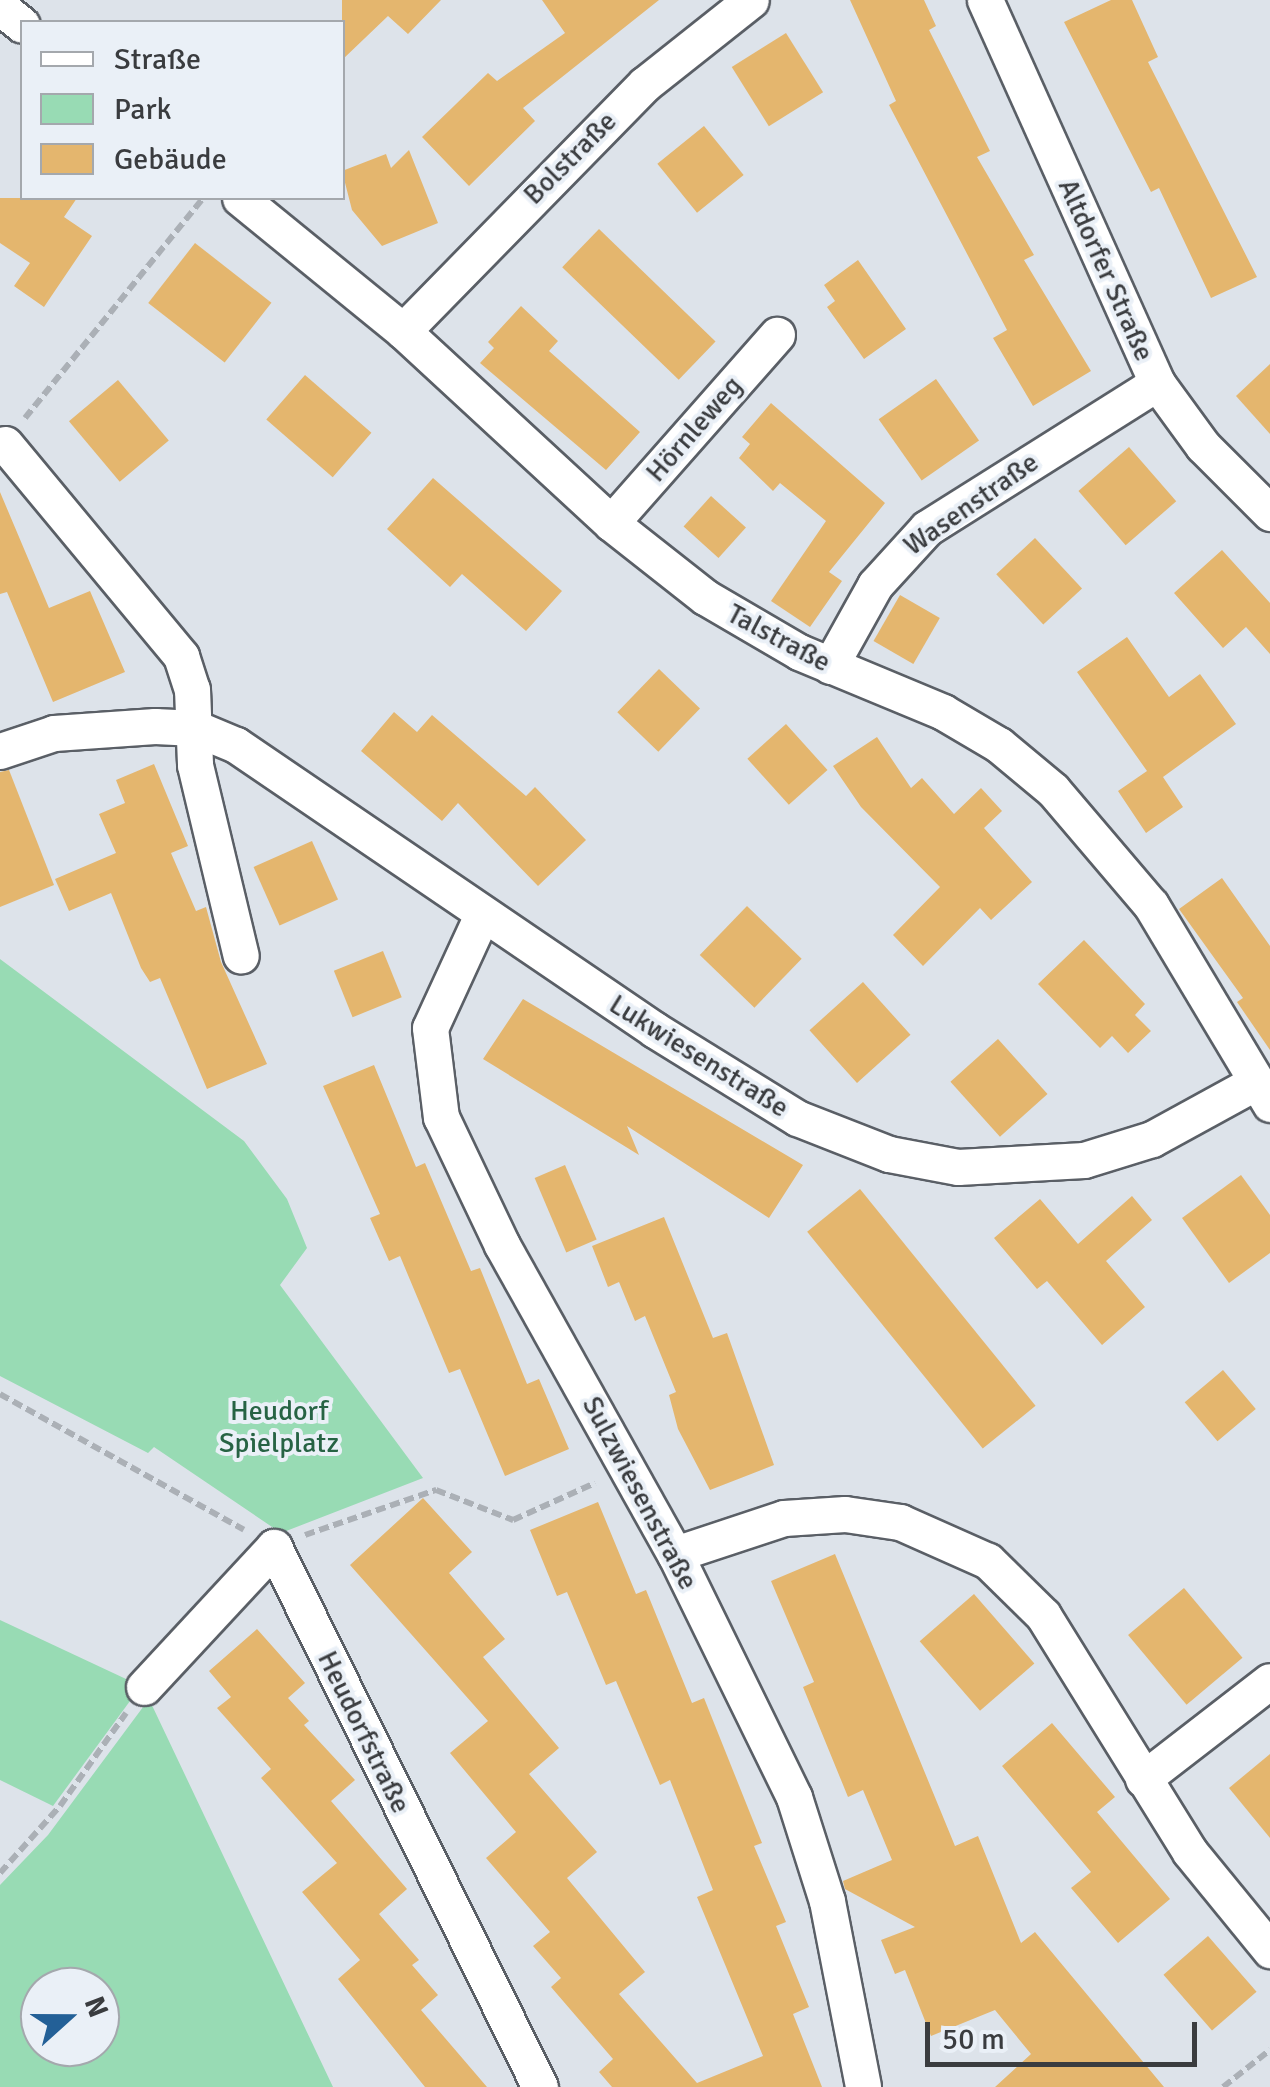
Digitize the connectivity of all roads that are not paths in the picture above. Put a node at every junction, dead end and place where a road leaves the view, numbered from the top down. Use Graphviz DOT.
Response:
graph roads {
  1 [pos="750,0"];
  2 [pos="985,0"];
  3 [pos="0,8"];
  4 [pos="20,23"];
  5 [pos="242,200"];
  6 [pos="403,331"];
  7 [pos="777,335"];
  8 [pos="1157,384"];
  9 [pos="4,444"];
  10 [pos="1269,510"];
  11 [pos="611,523"];
  12 [pos="830,666"];
  13 [pos="196,728"];
  14 [pos="0,752"];
  15 [pos="482,915"];
  16 [pos="241,956"];
  17 [pos="1263,1093"];
  18 [pos="676,1554"];
  19 [pos="1270,1681"];
  20 [pos="144,1687"];
  21 [pos="1143,1778"];
  22 [pos="1270,1950"];
  23 [pos="540,2087"];
  24 [pos="863,2087"];
  1 -- 6 [label="street, Bolstraße"];
  2 -- 8 [label="street, Altdorfer Straße"];
  3 -- 4 [label="street"];
  5 -- 6 [label="street, Talstraße"];
  6 -- 11 [label="street, Talstraße"];
  7 -- 11 [label="street, Hörnleweg"];
  8 -- 10 [label="street, Altdorfer Straße"];
  8 -- 12 [label="street, Wasenstraße"];
  9 -- 13 [label="street"];
  11 -- 12 [label="street, Talstraße"];
  12 -- 17 [label="street, Talstraße"];
  13 -- 14 [label="street, Lukwiesenstraße"];
  13 -- 15 [label="street, Lukwiesenstraße"];
  13 -- 16 [label="street"];
  15 -- 17 [label="street, Lukwiesenstraße"];
  15 -- 18 [label="street, Sulzwiesenstraße"];
  18 -- 21 [label="street"];
  18 -- 24 [label="street, Sulzwiesenstraße"];
  19 -- 21 [label="street"];
  20 -- 23 [label="street, Heudorfstraße"];
  21 -- 22 [label="street"];
}
